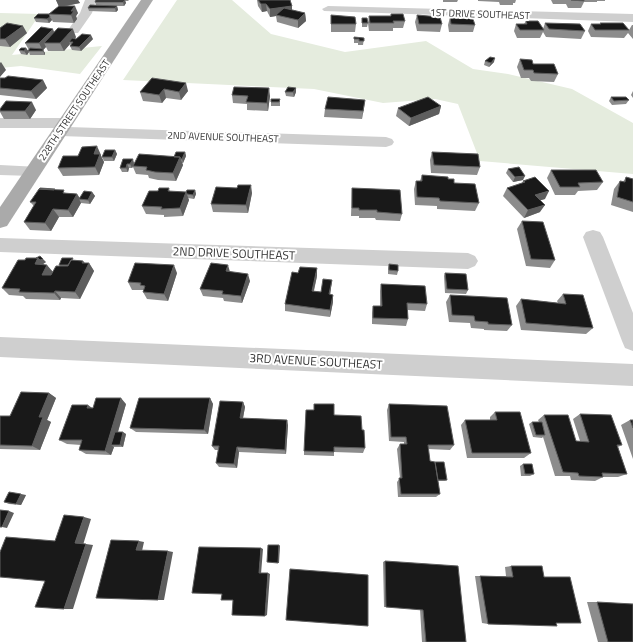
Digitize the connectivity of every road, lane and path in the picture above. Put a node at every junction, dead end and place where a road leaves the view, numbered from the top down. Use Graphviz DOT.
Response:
graph roads {
  1 [pos="91,0"];
  2 [pos="147,0"];
  3 [pos="328,10"];
  4 [pos="633,18"];
  5 [pos="74,30"];
  6 [pos="0,123"];
  7 [pos="62,127"];
  8 [pos="386,142"];
  9 [pos="0,170"];
  10 [pos="33,171"];
  11 [pos="0,221"];
  12 [pos="593,237"];
  13 [pos="0,245"];
  14 [pos="468,261"];
  15 [pos="633,341"];
  16 [pos="0,347"];
  17 [pos="633,375"];
  1 -- 5 [label="street"];
  2 -- 7 [label="main road, 228TH STREET SOUTHEAST"];
  3 -- 4 [label="street, 1ST DRIVE SOUTHEAST"];
  6 -- 7 [label="street, 2ND AVENUE SOUTHEAST"];
  7 -- 8 [label="street, 2ND AVENUE SOUTHEAST"];
  7 -- 10 [label="main road, 228TH STREET SOUTHEAST"];
  9 -- 10 [label="street"];
  10 -- 11 [label="main road, 228TH STREET SOUTHEAST"];
  12 -- 15 [label="street"];
  13 -- 14 [label="street, 2ND DRIVE SOUTHEAST"];
  16 -- 17 [label="street, 3RD AVENUE SOUTHEAST"];
}
